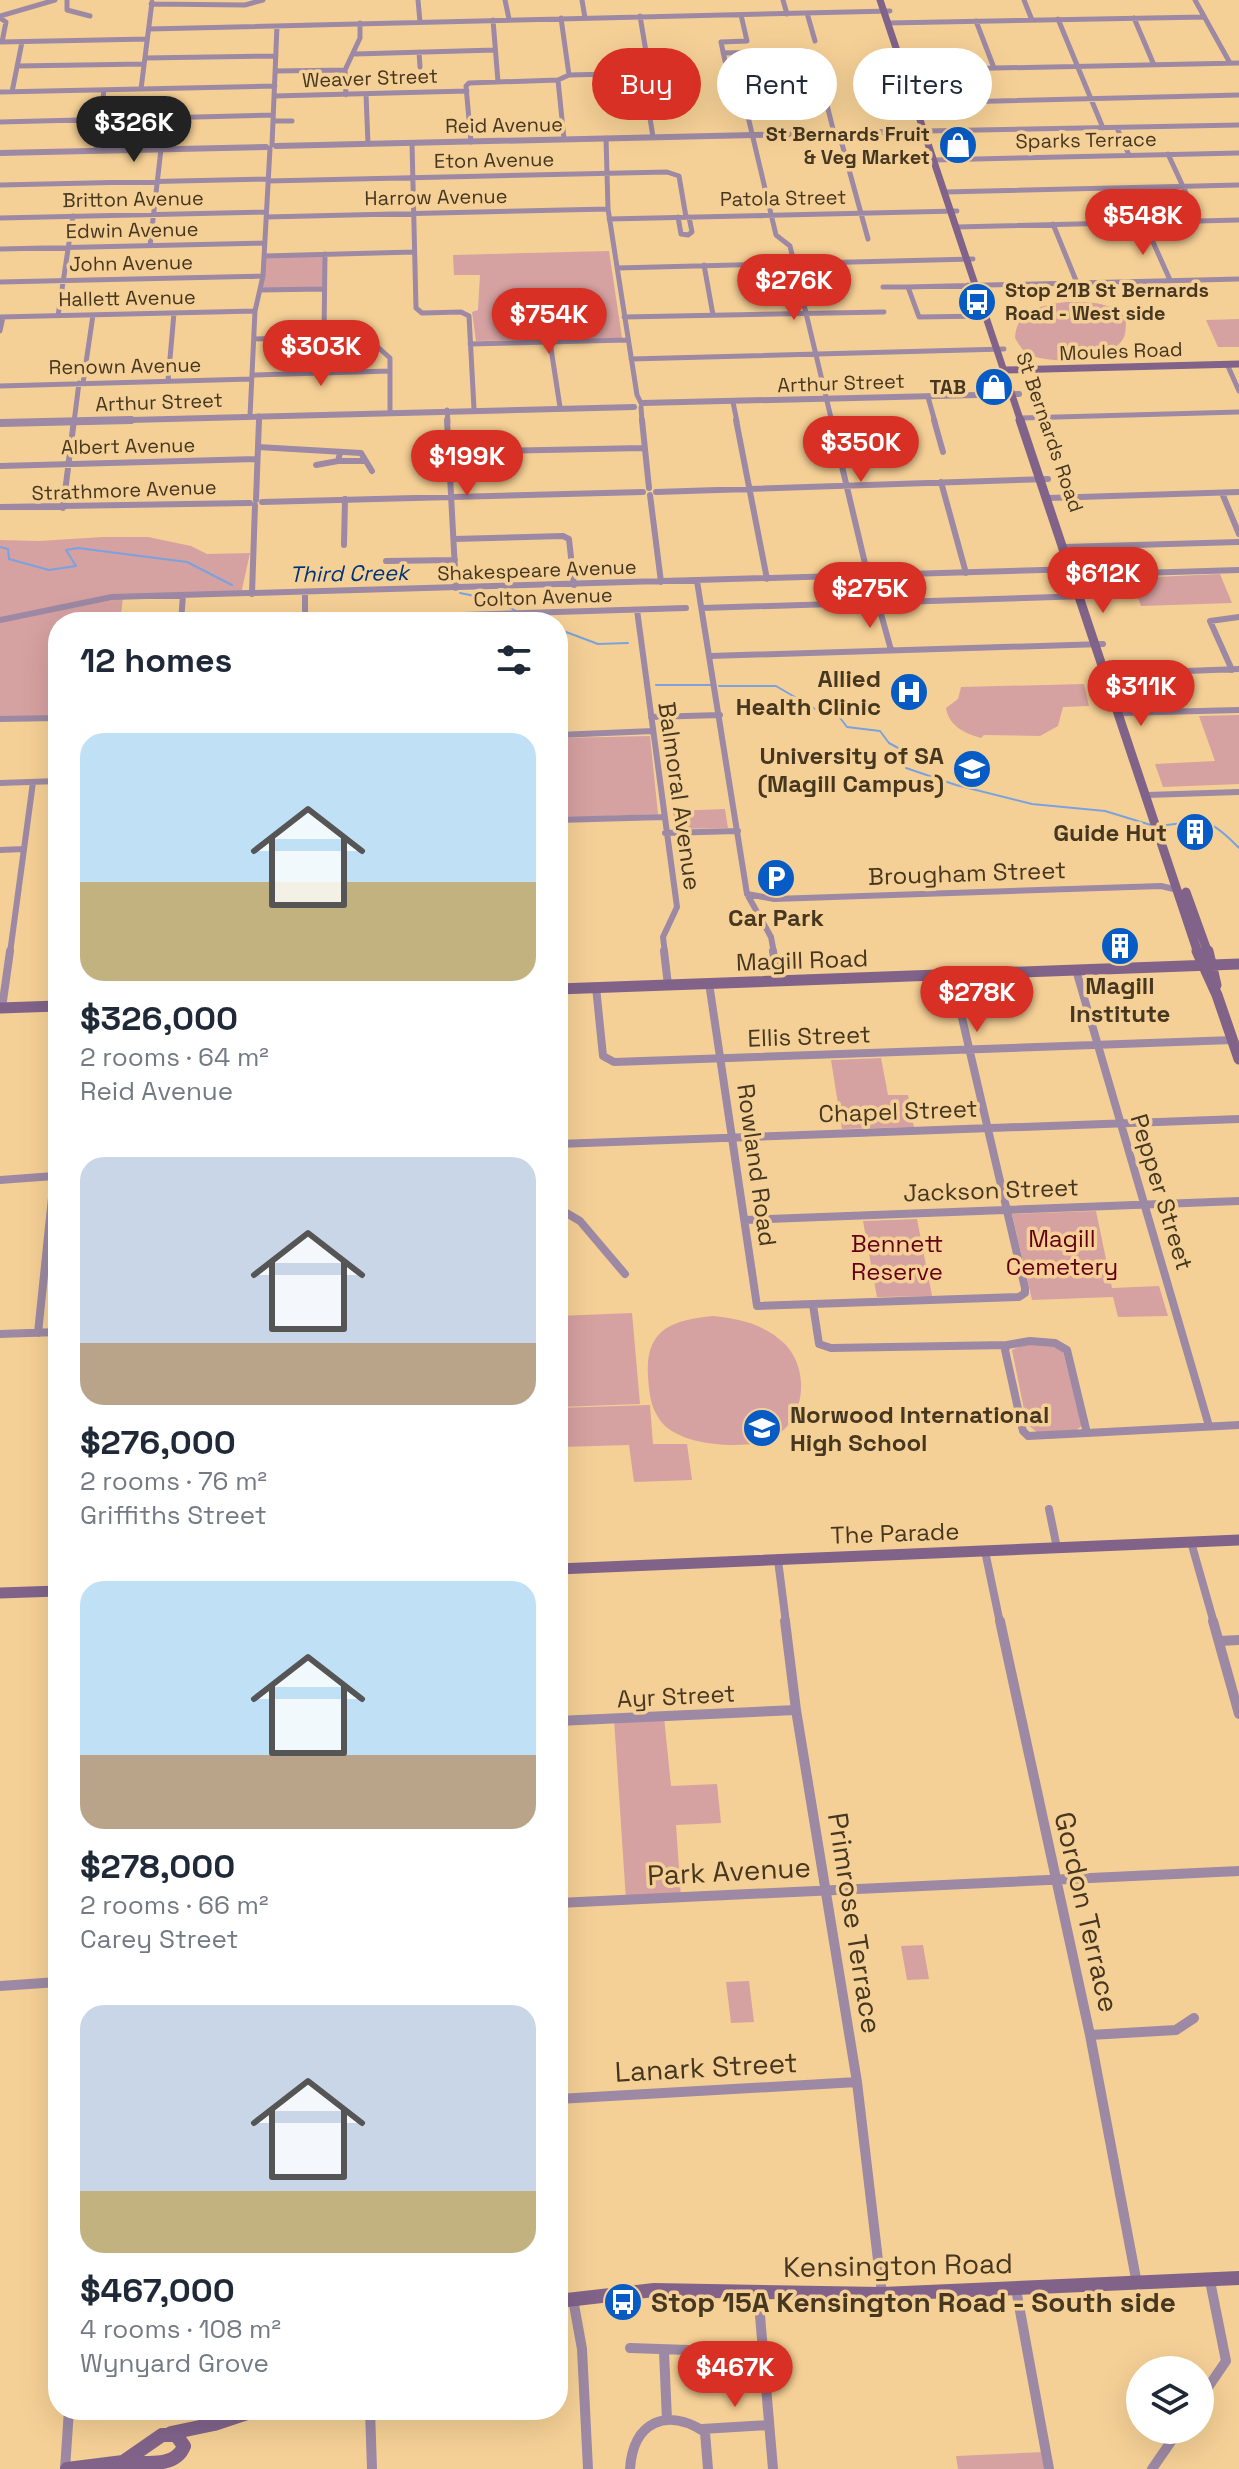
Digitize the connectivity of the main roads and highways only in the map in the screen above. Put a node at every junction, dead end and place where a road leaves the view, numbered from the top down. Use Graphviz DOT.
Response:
graph roads {
  1 [pos="883,0"];
  2 [pos="975,285"];
  3 [pos="1001,349"];
  4 [pos="1239,364"];
  5 [pos="1008,370"];
  6 [pos="1157,816"];
  7 [pos="1239,964"];
  8 [pos="1208,965"];
  9 [pos="568,988"];
  10 [pos="48,1006"];
  11 [pos="1,1008"];
  12 [pos="1239,1059"];
  13 [pos="1237,1541"];
  14 [pos="568,1569"];
  15 [pos="48,1591"];
  16 [pos="0,1593"];
  17 [pos="1239,2278"];
  18 [pos="568,2299"];
  19 [pos="226,2420"];
  20 [pos="176,2438"];
  21 [pos="162,2460"];
  22 [pos="66,2469"];
  1 -- 2 [label="main road, St Bernards Road"];
  2 -- 3 [label="main road, St Bernards Road"];
  2 -- 3 [label="main road, St Bernards Road"];
  3 -- 5 [label="main road, St Bernards Road"];
  4 -- 5 [label="main road, Moules Road"];
  5 -- 6 [label="main road, St Bernards Road"];
  6 -- 8 [label="main road, St Bernards Road"];
  6 -- 8 [label="main road, St Bernards Road"];
  7 -- 8 [label="main road, Magill Road"];
  8 -- 9 [label="main road, Magill Road"];
  8 -- 12 [label="main road"];
  10 -- 11 [label="main road"];
  13 -- 14 [label="main road, The Parade"];
  15 -- 16 [label="main road"];
  17 -- 18 [label="main road, Kensington Road"];
  19 -- 20 [label="main road"];
  20 -- 21 [label="main road"];
  20 -- 21 [label="main road"];
  21 -- 22 [label="main road"];
}
